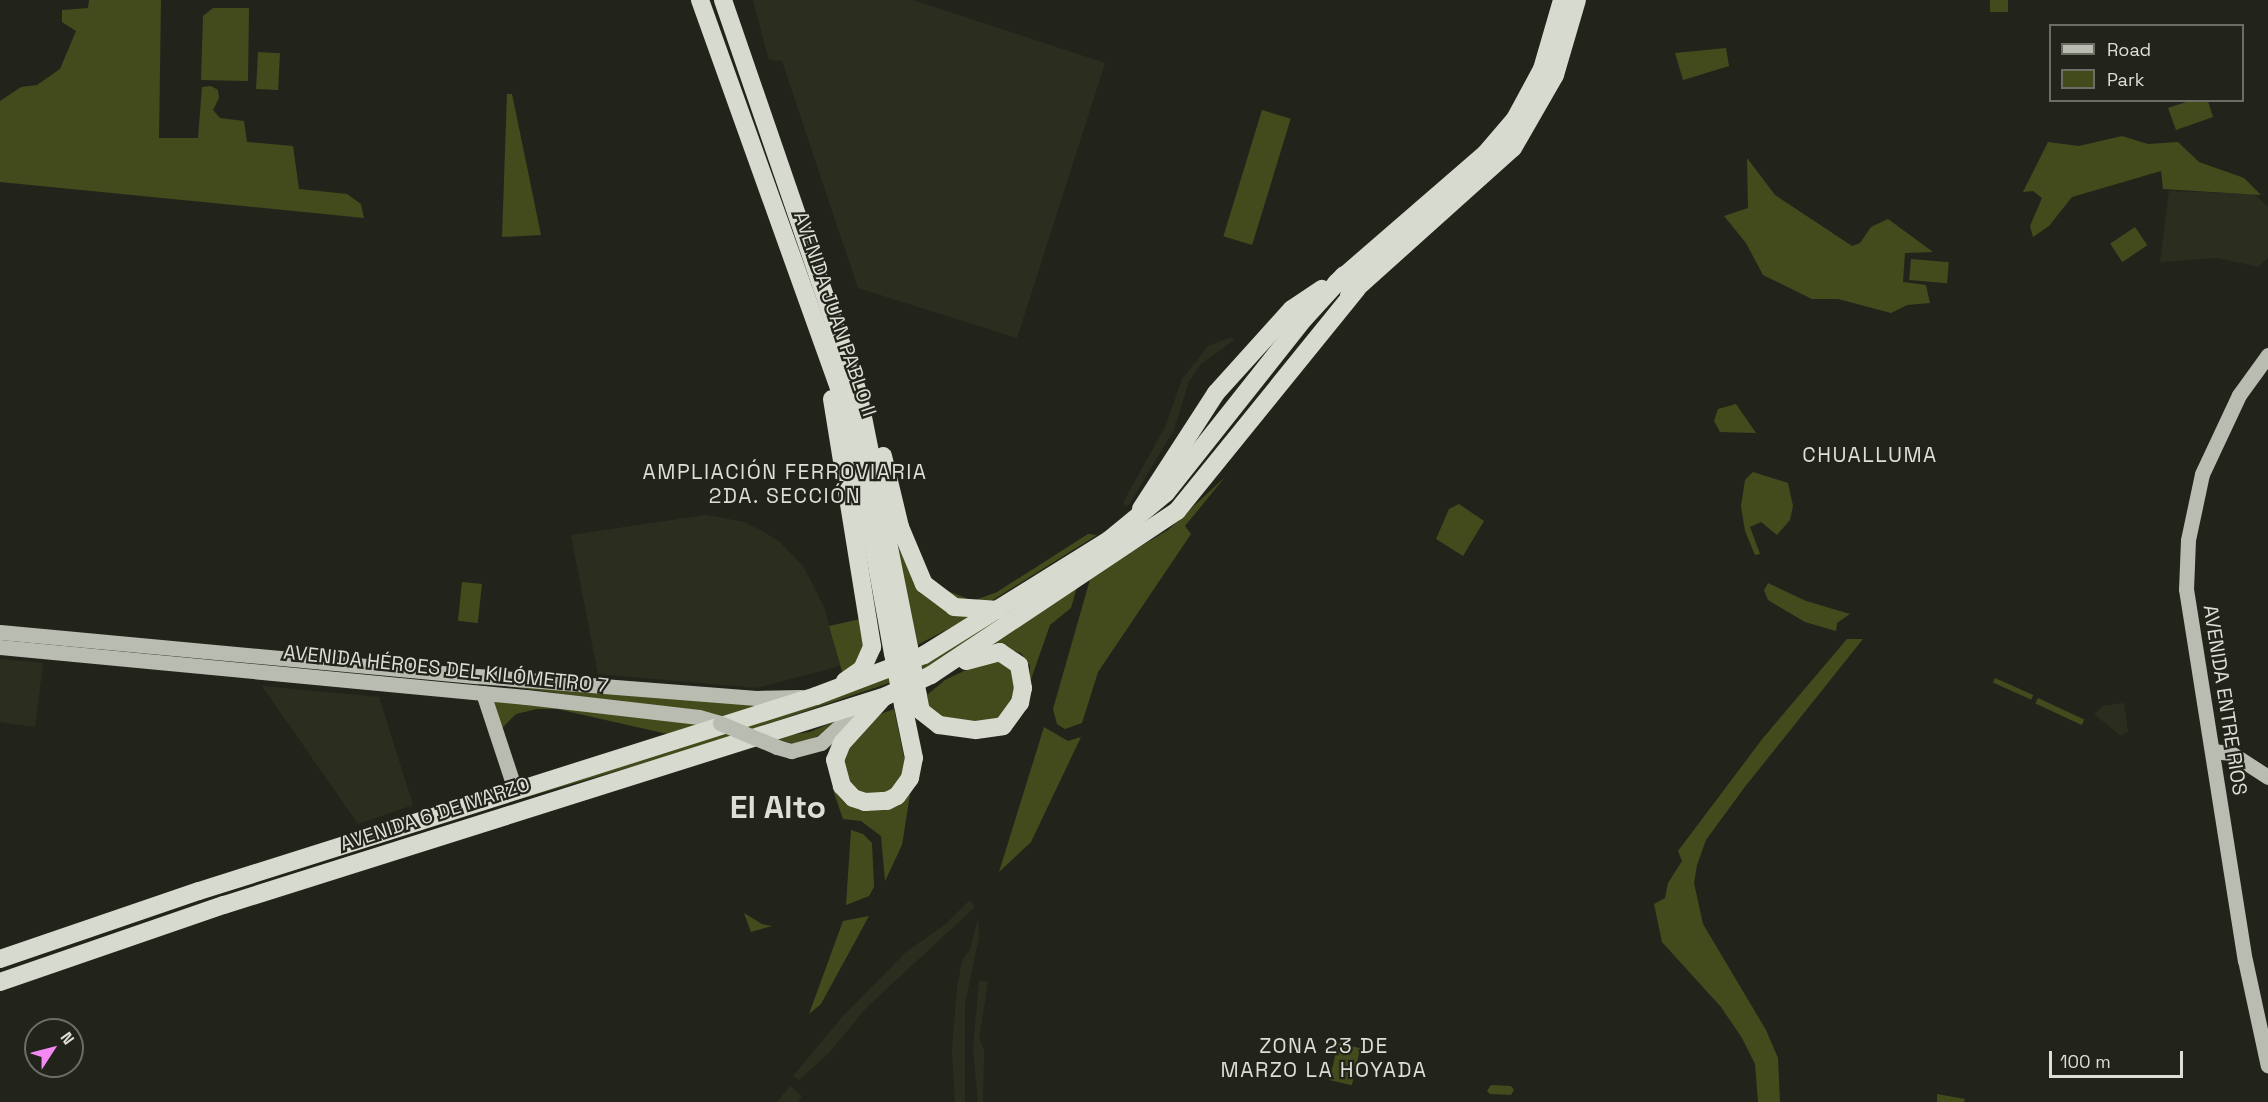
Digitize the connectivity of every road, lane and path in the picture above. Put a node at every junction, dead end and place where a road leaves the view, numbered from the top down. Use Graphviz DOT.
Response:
graph roads {
  1 [pos="700,0"];
  2 [pos="723,0"];
  3 [pos="1562,0"];
  4 [pos="1577,0"];
  5 [pos="1350,282"];
  6 [pos="811,313"];
  7 [pos="2268,355"];
  8 [pos="858,392"];
  9 [pos="1000,610"];
  10 [pos="0,632"];
  11 [pos="0,648"];
  12 [pos="901,651"];
  13 [pos="930,676"];
  14 [pos="483,693"];
  15 [pos="826,693"];
  16 [pos="886,696"];
  17 [pos="866,702"];
  18 [pos="914,704"];
  19 [pos="2212,751"];
  20 [pos="2268,777"];
  21 [pos="515,790"];
  22 [pos="0,959"];
  23 [pos="0,982"];
  24 [pos="2268,1066"];
  1 -- 6 [label="highway, AVENIDA JUAN PABLO II"];
  2 -- 8 [label="highway, AVENIDA JUAN PABLO II"];
  3 -- 5 [label="highway"];
  4 -- 5 [label="highway"];
  5 -- 9 [label="highway, AVENIDA 6 DE MARZO"];
  5 -- 13 [label="highway"];
  6 -- 12 [label="highway, AVENIDA JUAN PABLO II"];
  6 -- 15 [label="highway"];
  7 -- 19 [label="main road, AVENIDA ENTRE RIOS"];
  8 -- 9 [label="highway"];
  8 -- 12 [label="highway, AVENIDA JUAN PABLO II"];
  9 -- 15 [label="highway, AVENIDA 6 DE MARZO"];
  10 -- 15 [label="main road, AVENIDA HÉROES DEL KILÓMETRO 7"];
  11 -- 14 [label="main road, AVENIDA HÉROES DEL KILÓMETRO 7"];
  12 -- 18 [label="highway, AVENIDA JUAN PABLO II, bridge"];
  13 -- 16 [label="highway"];
  13 -- 18 [label="highway"];
  14 -- 17 [label="main road, AVENIDA HÉROES DEL KILÓMETRO 7, bridge"];
  14 -- 21 [label="main road"];
  15 -- 21 [label="highway, AVENIDA 6 DE MARZO"];
  16 -- 17 [label="highway, AVENIDA 6 DE MARZO"];
  16 -- 18 [label="highway, AVENIDA JUAN PABLO II"];
  17 -- 23 [label="highway, AVENIDA 6 DE MARZO"];
  19 -- 20 [label="main road"];
  19 -- 24 [label="main road, AVENIDA ENTRE RIOS"];
  21 -- 22 [label="highway, AVENIDA 6 DE MARZO"];
}
